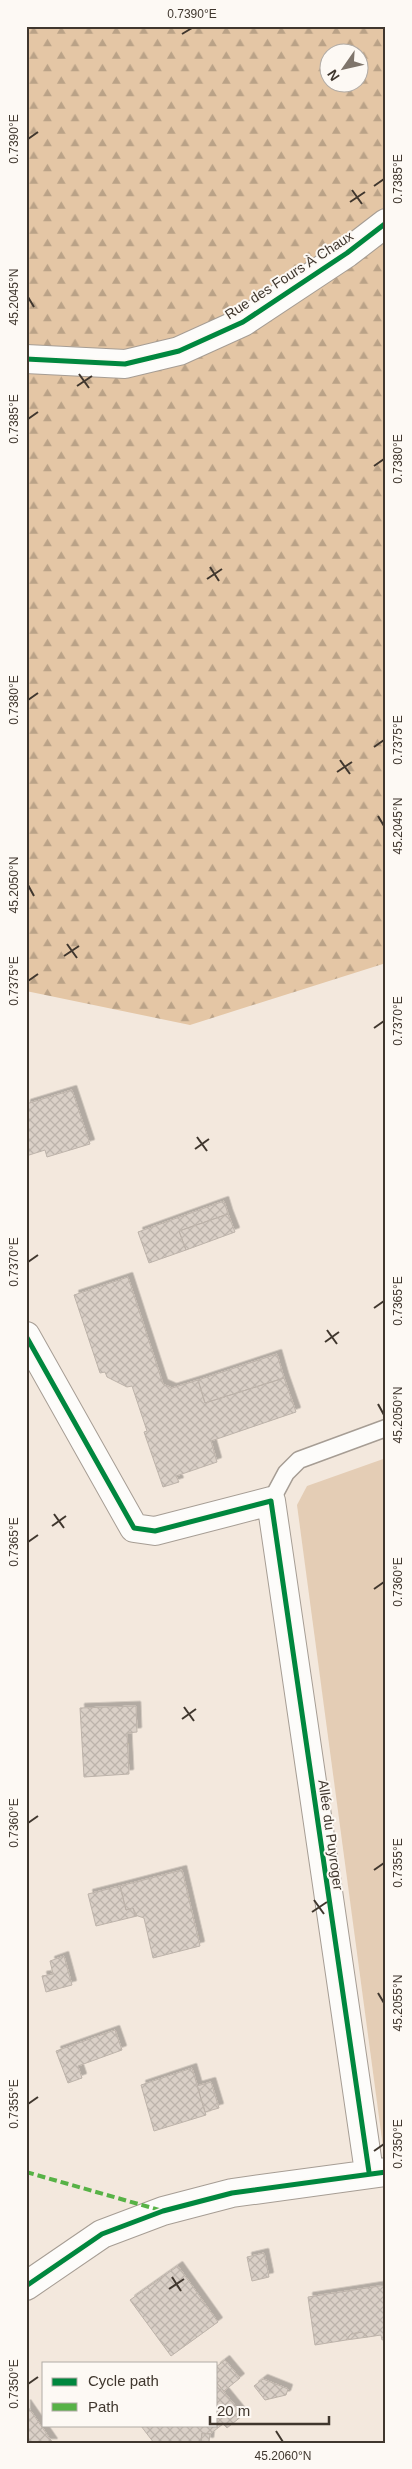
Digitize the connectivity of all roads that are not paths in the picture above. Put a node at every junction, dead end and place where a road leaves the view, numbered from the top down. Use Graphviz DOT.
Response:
graph roads {
  1 [pos="386,223"];
  2 [pos="26,359"];
  3 [pos="26,1336"];
  4 [pos="386,1428"];
  5 [pos="271,1501"];
  6 [pos="377,2172"];
  7 [pos="26,2286"];
  1 -- 2 [label="street, Rue des Fours À Chaux"];
  3 -- 5 [label="street"];
  4 -- 5 [label="lane"];
  5 -- 6 [label="street, Allée du Puyroger"];
  6 -- 7 [label="street"];
}
